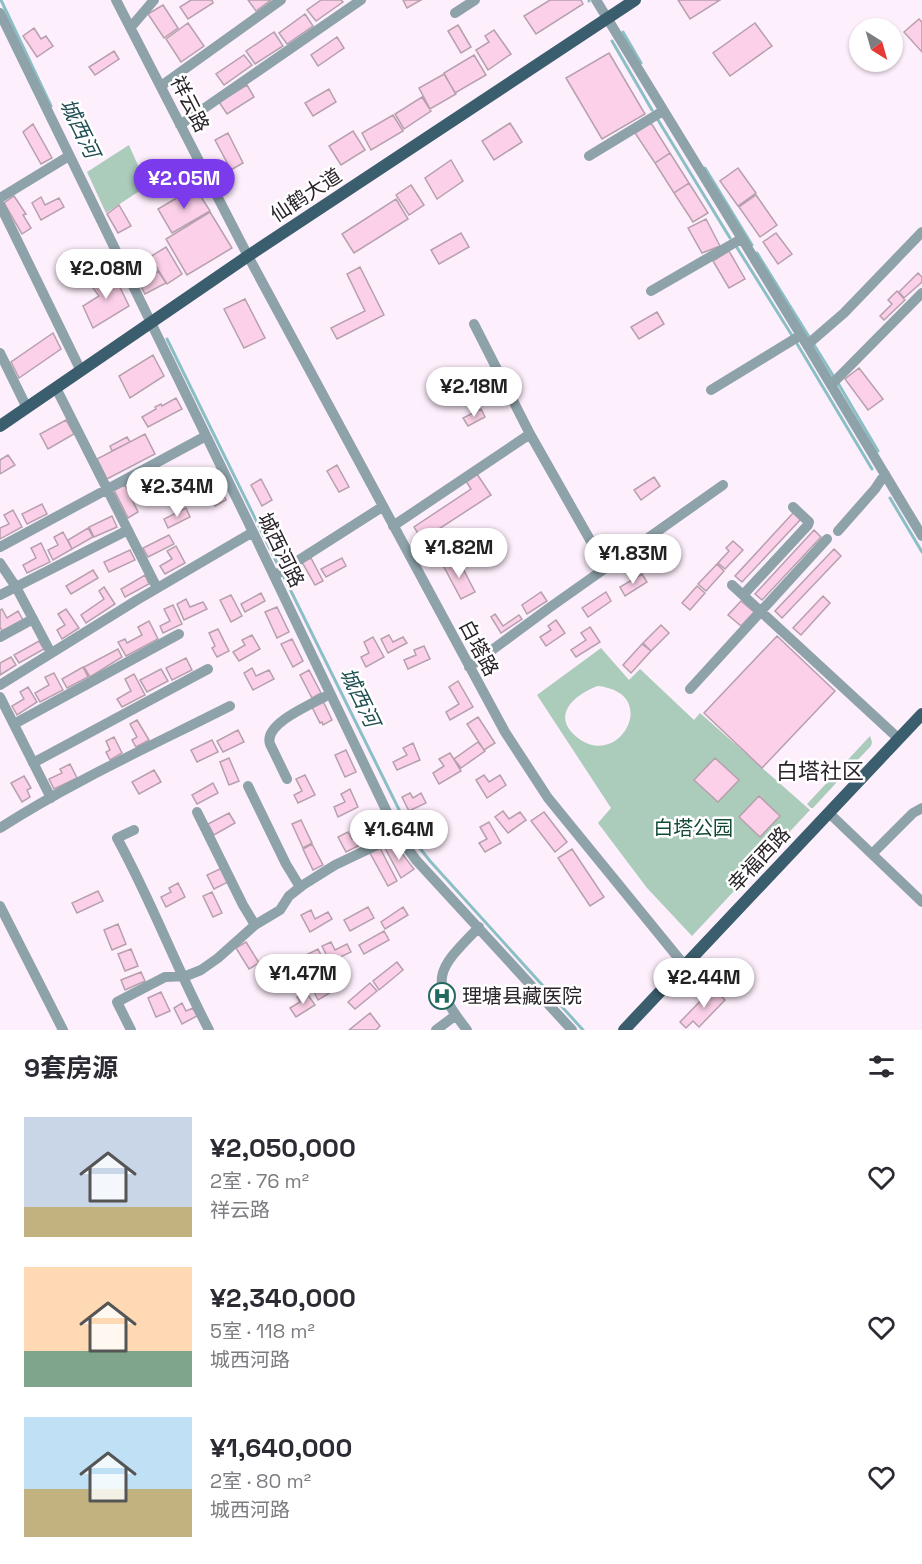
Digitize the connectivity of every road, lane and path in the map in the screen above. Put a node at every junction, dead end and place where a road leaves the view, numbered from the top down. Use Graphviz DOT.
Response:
graph roads {
  1 [pos="116,0"];
  2 [pos="154,0"];
  3 [pos="281,0"];
  4 [pos="361,0"];
  5 [pos="475,0"];
  6 [pos="596,0"];
  7 [pos="635,0"];
  8 [pos="0,13"];
  9 [pos="455,13"];
  10 [pos="607,19"];
  11 [pos="131,27"];
  12 [pos="161,86"];
  13 [pos="663,111"];
  14 [pos="180,125"];
  15 [pos="69,156"];
  16 [pos="589,156"];
  17 [pos="0,198"];
  18 [pos="0,205"];
  19 [pos="922,232"];
  20 [pos="741,239"];
  21 [pos="248,256"];
  22 [pos="651,291"];
  23 [pos="922,293"];
  24 [pos="150,324"];
  25 [pos="474,324"];
  26 [pos="808,341"];
  27 [pos="0,353"];
  28 [pos="81,371"];
  29 [pos="834,381"];
  30 [pos="56,388"];
  31 [pos="711,390"];
  32 [pos="27,408"];
  33 [pos="0,426"];
  34 [pos="530,434"];
  35 [pos="206,436"];
  36 [pos="885,474"];
  37 [pos="723,485"];
  38 [pos="108,489"];
  39 [pos="382,507"];
  40 [pos="793,507"];
  41 [pos="393,526"];
  42 [pos="128,530"];
  43 [pos="838,531"];
  44 [pos="253,532"];
  45 [pos="922,536"];
  46 [pos="827,539"];
  47 [pos="0,548"];
  48 [pos="0,562"];
  49 [pos="606,568"];
  50 [pos="279,572"];
  51 [pos="732,585"];
  52 [pos="16,587"];
  53 [pos="157,588"];
  54 [pos="0,595"];
  55 [pos="743,595"];
  56 [pos="761,611"];
  57 [pos="33,619"];
  58 [pos="179,634"];
  59 [pos="0,638"];
  60 [pos="51,653"];
  61 [pos="469,667"];
  62 [pos="208,669"];
  63 [pos="0,685"];
  64 [pos="690,689"];
  65 [pos="330,694"];
  66 [pos="0,697"];
  67 [pos="230,706"];
  68 [pos="922,714"];
  69 [pos="14,724"];
  70 [pos="899,739"];
  71 [pos="33,763"];
  72 [pos="287,779"];
  73 [pos="248,786"];
  74 [pos="51,798"];
  75 [pos="922,808"];
  76 [pos="197,812"];
  77 [pos="829,813"];
  78 [pos="0,828"];
  79 [pos="134,830"];
  80 [pos="398,835"];
  81 [pos="872,854"];
  82 [pos="300,887"];
  83 [pos="922,902"];
  84 [pos="0,906"];
  85 [pos="255,925"];
  86 [pos="478,927"];
  87 [pos="685,966"];
  88 [pos="183,977"];
  89 [pos="456,1015"];
  90 [pos="63,1030"];
  91 [pos="131,1030"];
  92 [pos="209,1030"];
  93 [pos="436,1030"];
  94 [pos="467,1030"];
  95 [pos="572,1030"];
  96 [pos="624,1030"];
  1 -- 11 [label="street, 祥云路"];
  2 -- 11 [label="street"];
  3 -- 12 [label="street"];
  4 -- 14 [label="street"];
  5 -- 9 [label="street"];
  6 -- 10 [label="street"];
  7 -- 10 [label="main road, 仙鹤大道"];
  8 -- 15 [label="street, 城西河路"];
  10 -- 13 [label="street"];
  10 -- 21 [label="main road, 仙鹤大道"];
  11 -- 12 [label="street, 祥云路"];
  12 -- 14 [label="street, 祥云路"];
  13 -- 16 [label="street"];
  13 -- 20 [label="street"];
  14 -- 21 [label="street, 祥云路"];
  15 -- 17 [label="street"];
  15 -- 24 [label="street, 城西河路"];
  18 -- 28 [label="street"];
  19 -- 26 [label="street"];
  20 -- 22 [label="street"];
  20 -- 26 [label="street"];
  21 -- 24 [label="main road, 仙鹤大道"];
  21 -- 39 [label="street, 白塔路"];
  23 -- 29 [label="street"];
  24 -- 28 [label="main road, 仙鹤大道"];
  24 -- 35 [label="street, 城西河路"];
  25 -- 34 [label="street"];
  26 -- 29 [label="street"];
  26 -- 31 [label="street"];
  27 -- 32 [label="street"];
  28 -- 30 [label="main road, 仙鹤大道"];
  29 -- 36 [label="street"];
  30 -- 32 [label="main road, 仙鹤大道"];
  30 -- 38 [label="street"];
  32 -- 33 [label="main road, 仙鹤大道"];
  34 -- 41 [label="street"];
  34 -- 49 [label="street"];
  35 -- 38 [label="street"];
  35 -- 44 [label="street, 城西河路"];
  36 -- 43 [label="street"];
  36 -- 45 [label="street"];
  37 -- 49 [label="street"];
  38 -- 42 [label="street"];
  38 -- 47 [label="street"];
  39 -- 41 [label="street, 白塔路"];
  39 -- 50 [label="street"];
  40 -- 55 [label="street"];
  41 -- 61 [label="street, 白塔路"];
  42 -- 52 [label="street"];
  42 -- 53 [label="street"];
  44 -- 50 [label="street, 城西河路"];
  44 -- 53 [label="street"];
  46 -- 56 [label="street"];
  48 -- 52 [label="street"];
  49 -- 61 [label="street"];
  50 -- 65 [label="street, 城西河路"];
  51 -- 55 [label="street"];
  52 -- 54 [label="street"];
  52 -- 57 [label="street"];
  53 -- 60 [label="street"];
  55 -- 56 [label="street"];
  56 -- 64 [label="street"];
  56 -- 70 [label="street"];
  57 -- 59 [label="street"];
  57 -- 60 [label="street"];
  58 -- 69 [label="street"];
  60 -- 63 [label="street"];
  61 -- 87 [label="street, 白塔路"];
  62 -- 71 [label="street"];
  65 -- 72 [label="street"];
  65 -- 80 [label="street, 城西河路"];
  66 -- 69 [label="street"];
  67 -- 74 [label="street"];
  68 -- 70 [label="main road, 幸福西路"];
  69 -- 71 [label="street"];
  70 -- 77 [label="main road, 幸福西路"];
  71 -- 74 [label="street"];
  73 -- 82 [label="street"];
  74 -- 78 [label="street"];
  75 -- 81 [label="street"];
  76 -- 85 [label="street"];
  77 -- 81 [label="street"];
  77 -- 87 [label="main road, 幸福西路"];
  79 -- 88 [label="street"];
  80 -- 82 [label="street"];
  80 -- 86 [label="street, 城西河路"];
  81 -- 83 [label="street"];
  82 -- 85 [label="street"];
  84 -- 90 [label="street"];
  85 -- 88 [label="street"];
  86 -- 89 [label="street"];
  86 -- 95 [label="street, 城西河路"];
  87 -- 96 [label="main road, 幸福西路"];
  88 -- 91 [label="street"];
  88 -- 92 [label="street"];
  89 -- 93 [label="street"];
  89 -- 94 [label="street"];
}
